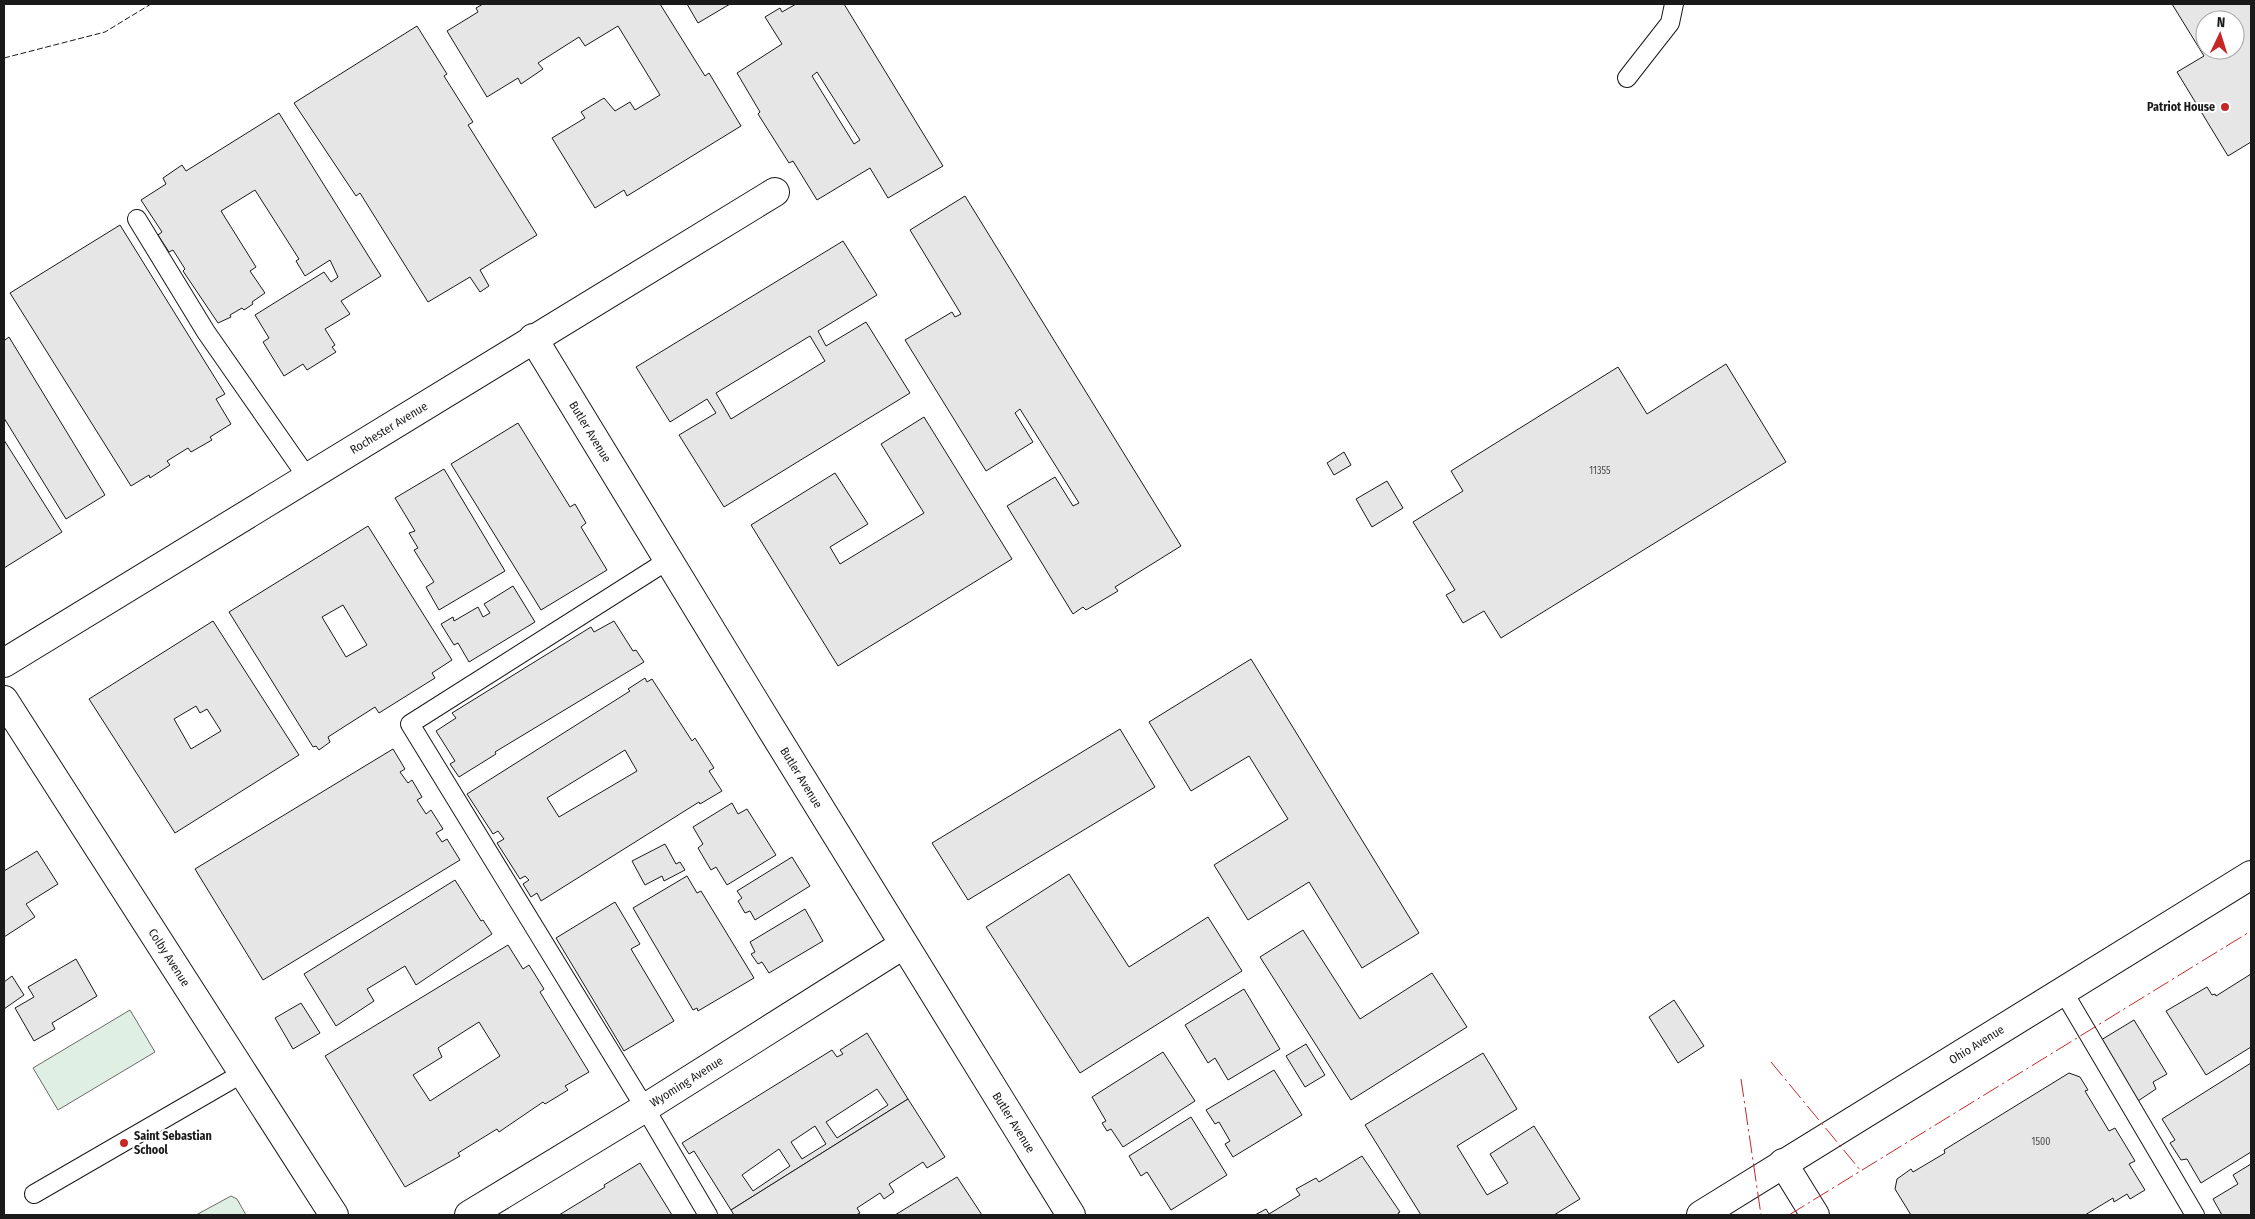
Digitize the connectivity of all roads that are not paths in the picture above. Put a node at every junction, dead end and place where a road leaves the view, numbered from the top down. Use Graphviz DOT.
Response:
graph roads {
  1 [pos="1674,4"];
  2 [pos="1627,78"];
  3 [pos="775,192"];
  4 [pos="137,219"];
  5 [pos="533,338"];
  6 [pos="307,477"];
  7 [pos="670,559"];
  8 [pos="4,663"];
  9 [pos="4,700"];
  10 [pos="2251,875"];
  11 [pos="903,945"];
  12 [pos="2062,991"];
  13 [pos="243,1073"];
  14 [pos="645,1108"];
  15 [pos="1783,1163"];
  16 [pos="34,1194"];
  17 [pos="334,1215"];
  18 [pos="469,1215"];
  19 [pos="708,1215"];
  20 [pos="1071,1215"];
  21 [pos="1701,1215"];
  22 [pos="1816,1215"];
  23 [pos="2195,1215"];
  1 -- 2 [label="lane"];
  3 -- 5 [label="street, Rochester Avenue"];
  4 -- 6 [label="lane"];
  5 -- 6 [label="street, Rochester Avenue"];
  5 -- 7 [label="street, Butler Avenue"];
  6 -- 8 [label="street, Rochester Avenue"];
  7 -- 11 [label="street, Butler Avenue"];
  7 -- 14 [label="lane"];
  9 -- 13 [label="street, Colby Avenue"];
  10 -- 12 [label="street, Ohio Avenue"];
  11 -- 14 [label="street, Wyoming Avenue"];
  11 -- 20 [label="street, Butler Avenue"];
  12 -- 15 [label="street, Ohio Avenue"];
  12 -- 23 [label="lane"];
  13 -- 16 [label="lane"];
  13 -- 17 [label="street, Colby Avenue"];
  14 -- 18 [label="street, Wyoming Avenue"];
  14 -- 19 [label="lane"];
  15 -- 21 [label="street, Ohio Avenue"];
  15 -- 22 [label="street"];
}
